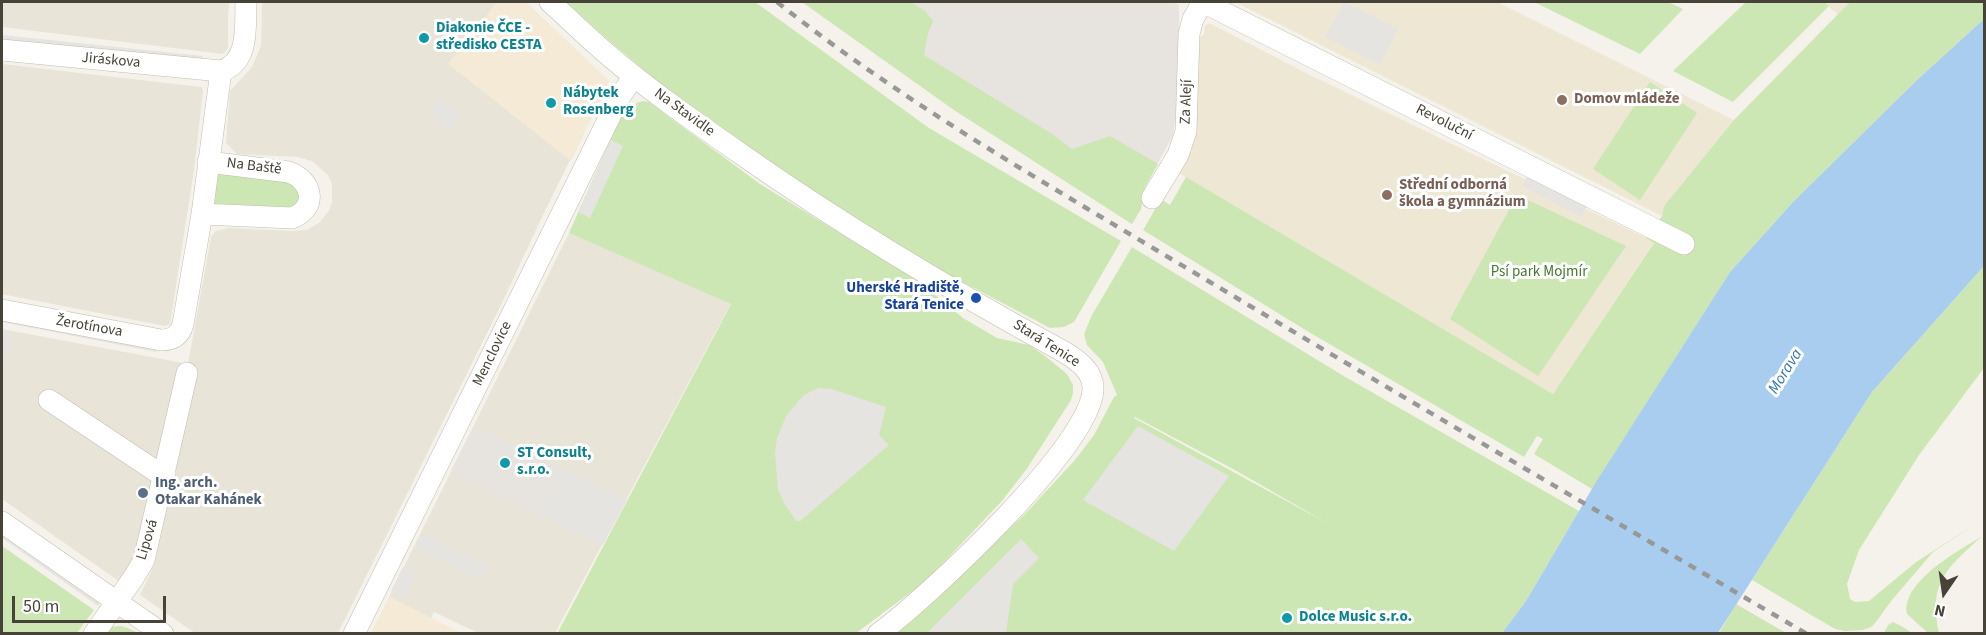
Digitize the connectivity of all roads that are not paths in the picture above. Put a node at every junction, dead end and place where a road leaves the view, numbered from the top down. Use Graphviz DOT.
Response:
graph roads {
  1 [pos="246,2"];
  2 [pos="550,2"];
  3 [pos="1203,2"];
  4 [pos="2,50"];
  5 [pos="221,71"];
  6 [pos="634,76"];
  7 [pos="208,162"];
  8 [pos="798,193"];
  9 [pos="1152,198"];
  10 [pos="202,214"];
  11 [pos="1684,244"];
  12 [pos="2,310"];
  13 [pos="177,336"];
  14 [pos="188,373"];
  15 [pos="49,400"];
  16 [pos="165,473"];
  17 [pos="2,522"];
  18 [pos="117,601"];
  19 [pos="94,633"];
  20 [pos="163,633"];
  21 [pos="354,633"];
  22 [pos="878,633"];
  1 -- 5 [label="street"];
  2 -- 6 [label="street, Na Stavidle"];
  3 -- 9 [label="street, Za Alejí"];
  3 -- 11 [label="street, Revoluční"];
  4 -- 5 [label="street, Jiráskova"];
  5 -- 7 [label="street, Na Baště"];
  6 -- 8 [label="street, Na Stavidle"];
  6 -- 21 [label="street, Menclovice"];
  7 -- 10 [label="street, Na Baště"];
  7 -- 10 [label="street, Na Baště"];
  8 -- 22 [label="street, Stará Tenice"];
  10 -- 13 [label="street, Na Baště"];
  12 -- 13 [label="street, Žerotínova"];
  14 -- 16 [label="street, Lipová"];
  15 -- 16 [label="street"];
  16 -- 18 [label="street, Lipová"];
  17 -- 18 [label="street"];
  18 -- 19 [label="street, Lipová"];
  18 -- 20 [label="street"];
}
